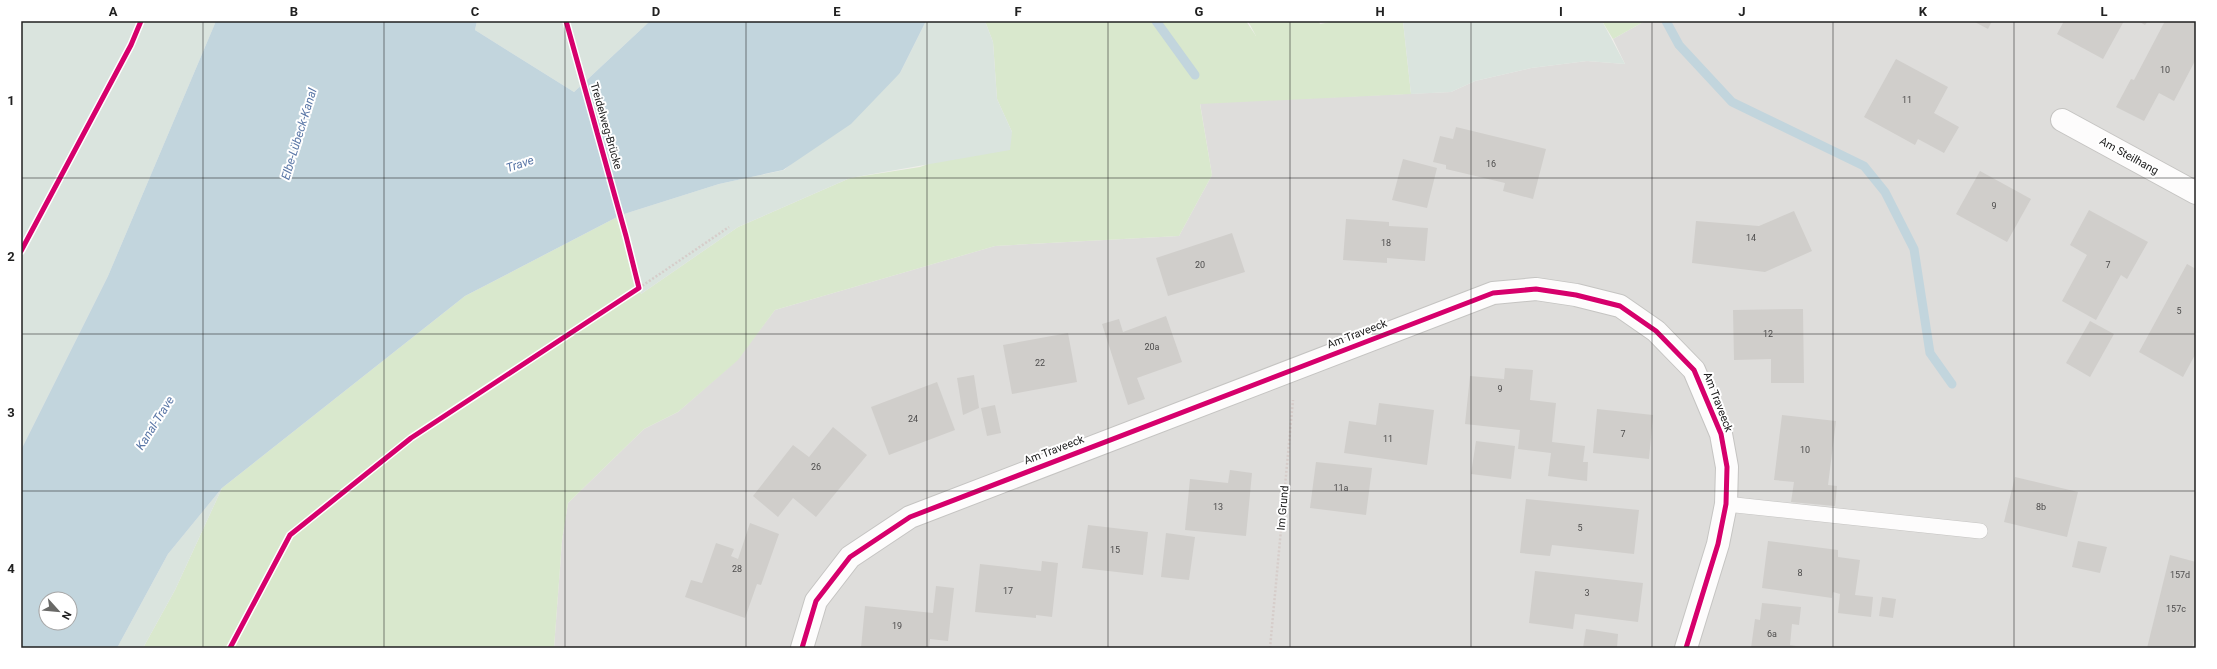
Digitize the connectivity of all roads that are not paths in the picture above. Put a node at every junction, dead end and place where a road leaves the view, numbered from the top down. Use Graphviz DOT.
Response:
graph roads {
  1 [pos="2062,120"];
  2 [pos="2196,193"];
  3 [pos="1726,504"];
  4 [pos="1980,531"];
  5 [pos="802,648"];
  6 [pos="1686,648"];
  1 -- 2 [label="street, Am Steilhang"];
  3 -- 4 [label="lane"];
  3 -- 5 [label="street, Am Traveeck"];
  3 -- 6 [label="street, Am Traveeck"];
}
